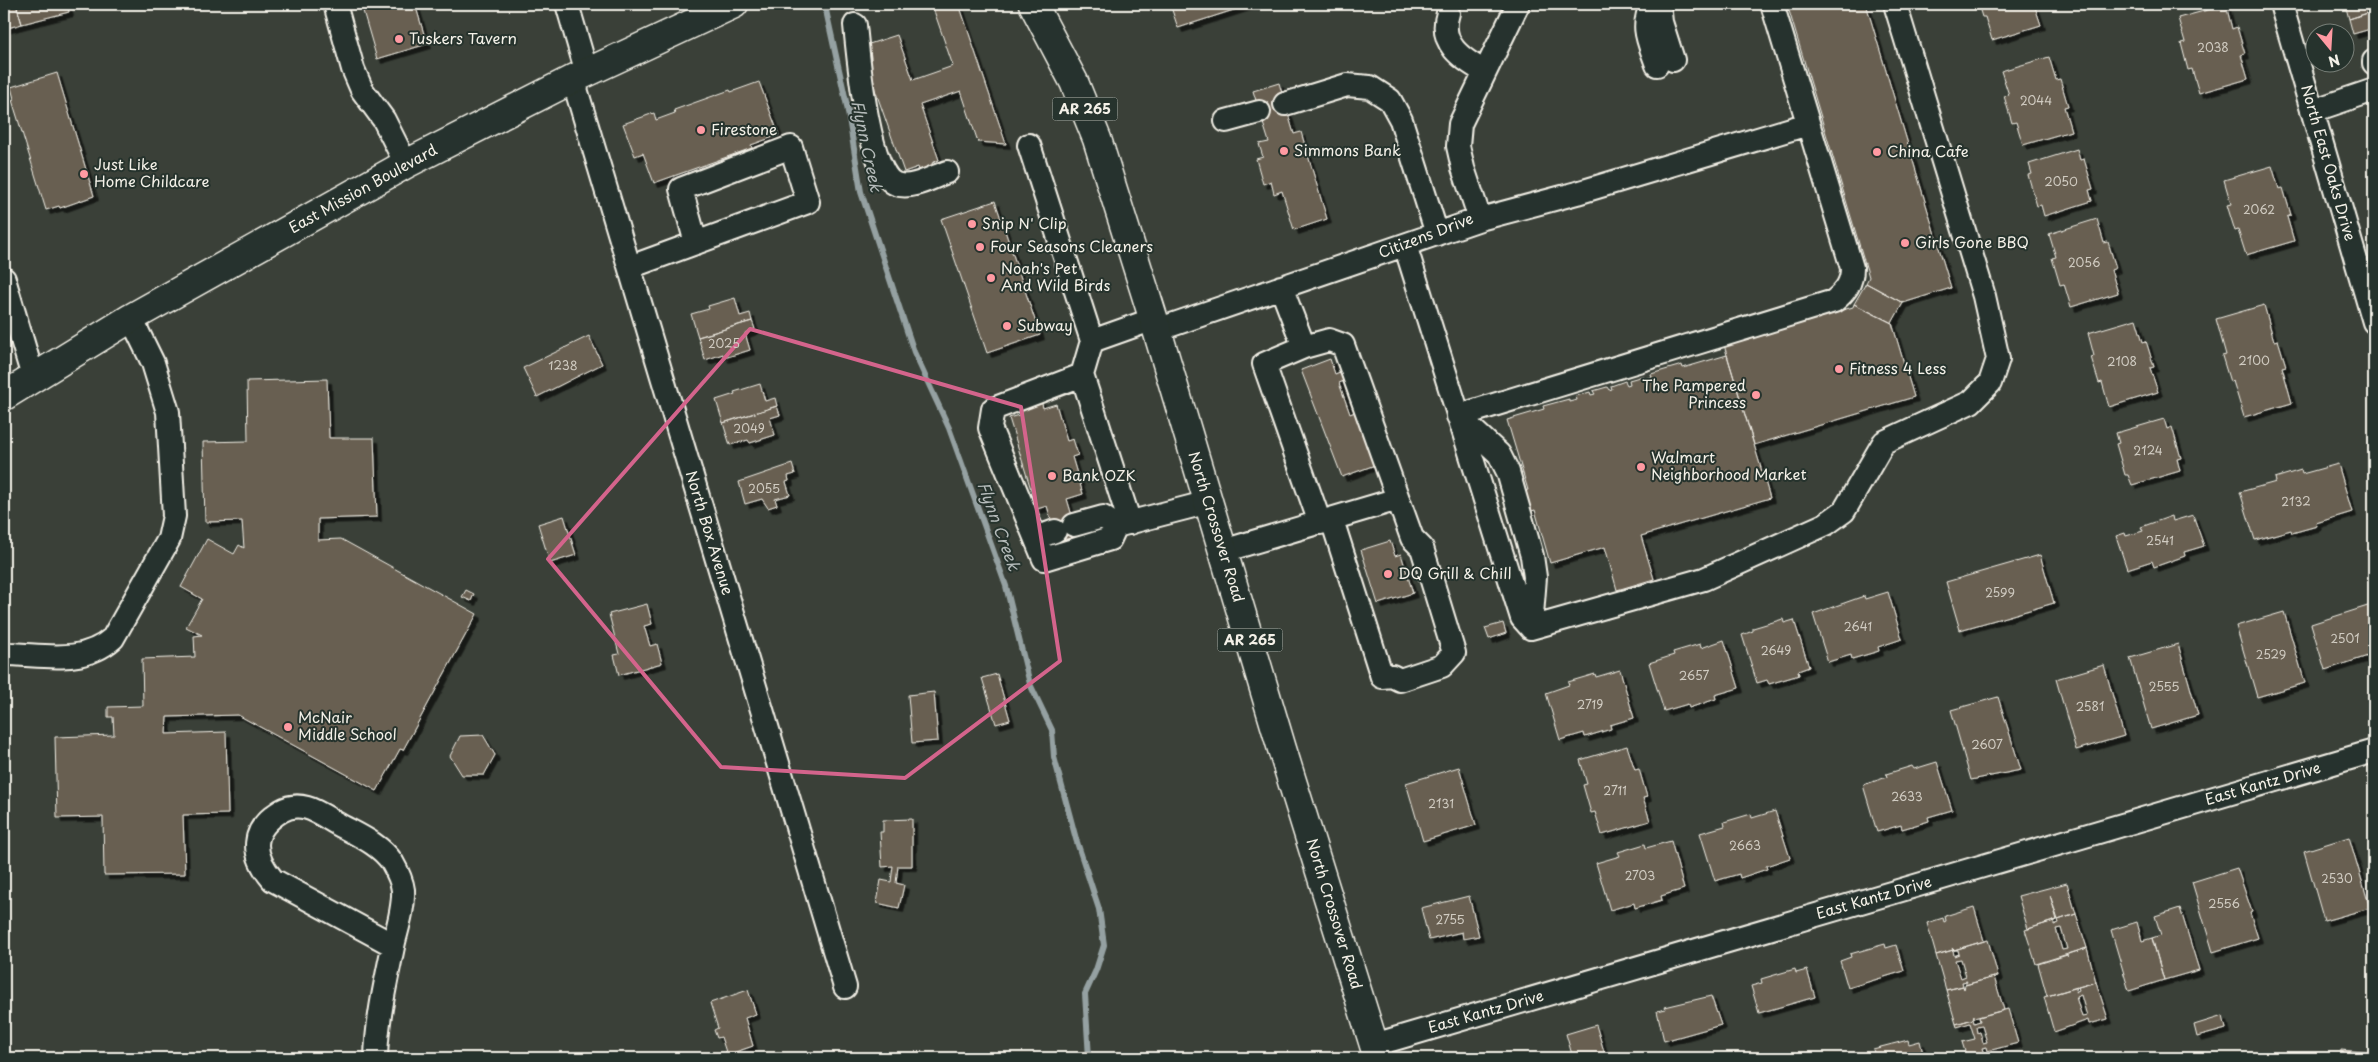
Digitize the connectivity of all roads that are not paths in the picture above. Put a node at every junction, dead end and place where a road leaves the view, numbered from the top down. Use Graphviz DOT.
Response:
graph roads {
  1 [pos="335,4"];
  2 [pos="567,4"];
  3 [pos="734,4"];
  4 [pos="1033,4"];
  5 [pos="1518,4"];
  6 [pos="1652,4"];
  7 [pos="1659,4"];
  8 [pos="1772,4"];
  9 [pos="1895,4"];
  10 [pos="2281,4"];
  11 [pos="1448,13"];
  12 [pos="855,25"];
  13 [pos="1485,72"];
  14 [pos="580,76"];
  15 [pos="2374,90"];
  16 [pos="1285,104"];
  17 [pos="2312,111"];
  18 [pos="1260,112"];
  19 [pos="1226,121"];
  20 [pos="1808,124"];
  21 [pos="1029,145"];
  22 [pos="406,164"];
  23 [pos="947,172"];
  24 [pos="1480,219"];
  25 [pos="1437,234"];
  26 [pos="696,243"];
  27 [pos="1405,245"];
  28 [pos="630,268"];
  29 [pos="4,279"];
  30 [pos="1281,287"];
  31 [pos="131,318"];
  32 [pos="2374,322"];
  33 [pos="1156,324"];
  34 [pos="1092,341"];
  35 [pos="1304,347"];
  36 [pos="1082,376"];
  37 [pos="33,377"];
  38 [pos="4,396"];
  39 [pos="1458,416"];
  40 [pos="1398,499"];
  41 [pos="1209,502"];
  42 [pos="1326,521"];
  43 [pos="1123,524"];
  44 [pos="1055,531"];
  45 [pos="1223,551"];
  46 [pos="1531,628"];
  47 [pos="4,654"];
  48 [pos="2374,751"];
  49 [pos="394,945"];
  50 [pos="845,987"];
  51 [pos="1376,1052"];
  52 [pos="376,1058"];
  1 -- 22 [label="street"];
  2 -- 14 [label="street, North Box Avenue"];
  3 -- 14 [label="main road, East Mission Boulevard"];
  4 -- 33 [label="main road, North Crossover Road / AR 265"];
  5 -- 13 [label="street, Citizens Drive"];
  6 -- 7 [label="street"];
  8 -- 20 [label="street"];
  9 -- 46 [label="street"];
  10 -- 17 [label="street, North East Oaks Drive"];
  11 -- 13 [label="street"];
  12 -- 23 [label="street"];
  13 -- 24 [label="street, Citizens Drive"];
  14 -- 22 [label="main road, East Mission Boulevard"];
  14 -- 28 [label="street, North Box Avenue"];
  15 -- 17 [label="street"];
  16 -- 25 [label="street"];
  17 -- 32 [label="street, North East Oaks Drive"];
  18 -- 19 [label="street"];
  20 -- 24 [label="street"];
  20 -- 39 [label="street"];
  21 -- 34 [label="street"];
  22 -- 31 [label="main road, East Mission Boulevard"];
  24 -- 25 [label="street, Citizens Drive"];
  25 -- 27 [label="street, Citizens Drive"];
  26 -- 26 [label="street"];
  26 -- 28 [label="street"];
  27 -- 30 [label="street, Citizens Drive"];
  27 -- 39 [label="street"];
  28 -- 50 [label="street, North Box Avenue"];
  29 -- 37 [label="street"];
  30 -- 33 [label="street, Citizens Drive"];
  30 -- 35 [label="street"];
  31 -- 37 [label="main road, East Mission Boulevard"];
  31 -- 47 [label="street"];
  33 -- 34 [label="street, Citizens Drive"];
  33 -- 41 [label="main road, North Crossover Road / AR 265"];
  34 -- 36 [label="street"];
  35 -- 40 [label="street"];
  35 -- 42 [label="street"];
  36 -- 43 [label="street"];
  36 -- 44 [label="street"];
  37 -- 38 [label="main road, East Mission Boulevard"];
  39 -- 46 [label="street"];
  39 -- 46 [label="street"];
  40 -- 42 [label="street"];
  40 -- 42 [label="street"];
  41 -- 43 [label="street"];
  41 -- 45 [label="main road, North Crossover Road / AR 265"];
  42 -- 45 [label="street"];
  43 -- 44 [label="street"];
  43 -- 44 [label="street"];
  45 -- 51 [label="main road, North Crossover Road / AR 265"];
  48 -- 51 [label="street, East Kantz Drive"];
  49 -- 49 [label="street"];
  49 -- 52 [label="street"];
}
